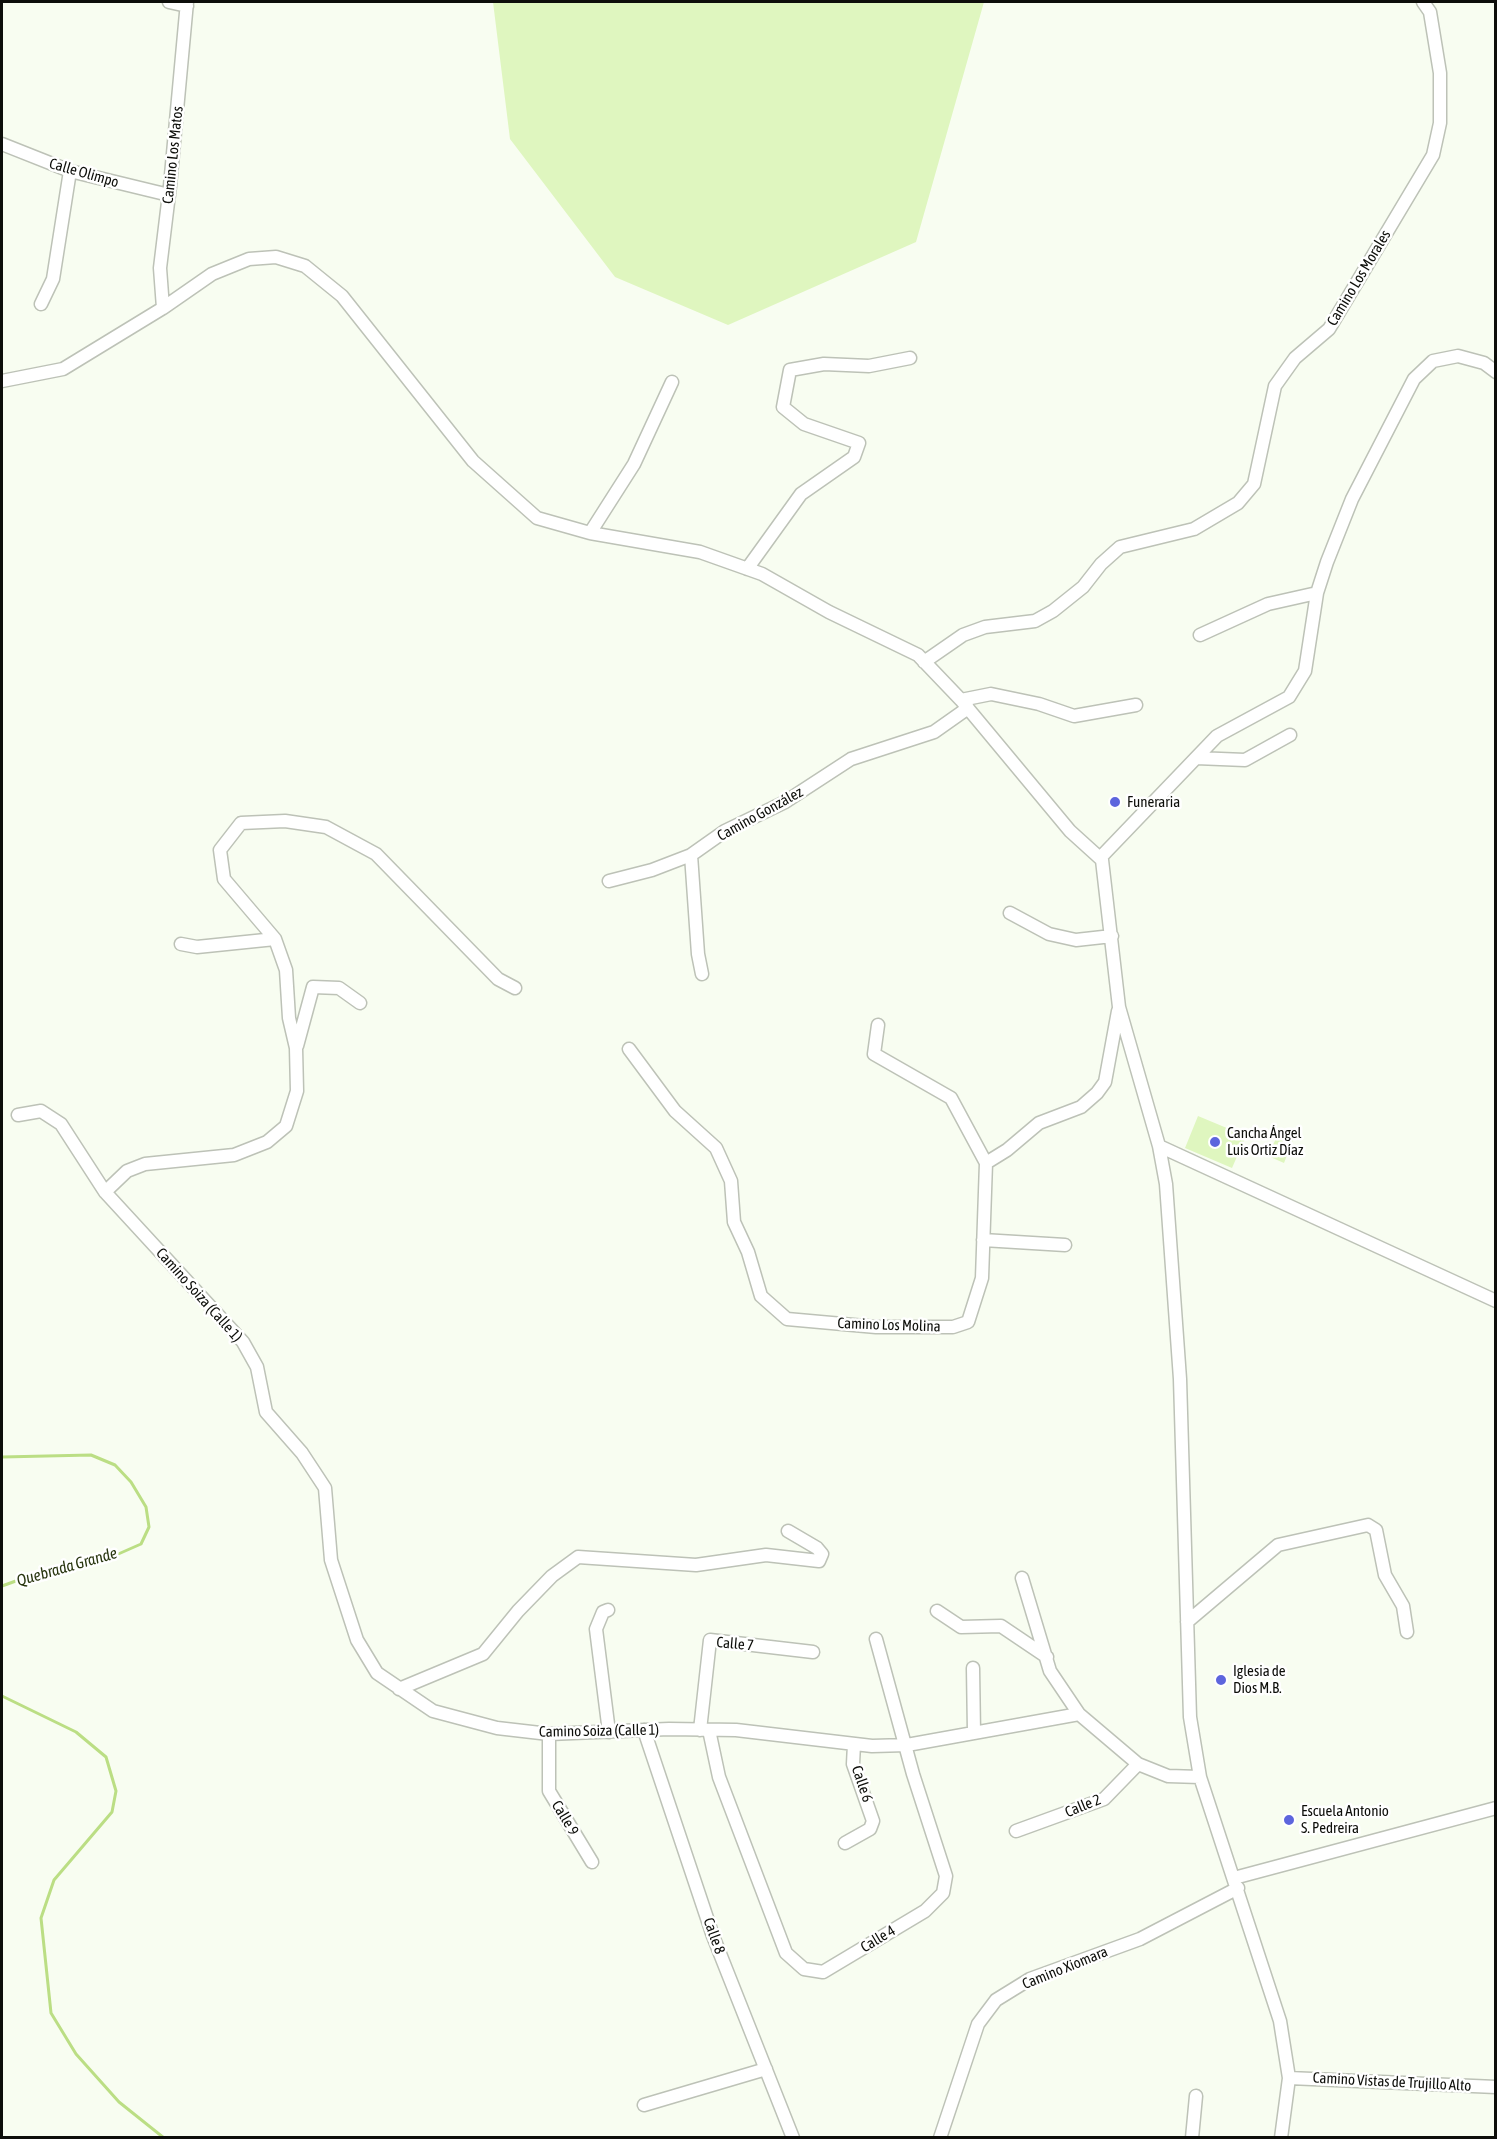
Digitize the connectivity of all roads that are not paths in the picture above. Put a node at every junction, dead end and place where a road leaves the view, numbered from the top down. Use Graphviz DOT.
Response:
graph roads {
  1 [pos="169,2"];
  2 [pos="1423,2"];
  3 [pos="187,4"];
  4 [pos="2,144"];
  5 [pos="70,171"];
  6 [pos="169,195"];
  7 [pos="41,304"];
  8 [pos="163,308"];
  9 [pos="910,358"];
  10 [pos="1496,372"];
  11 [pos="2,381"];
  12 [pos="672,382"];
  13 [pos="590,533"];
  14 [pos="747,568"];
  15 [pos="1317,593"];
  16 [pos="1200,635"];
  17 [pos="924,662"];
  18 [pos="965,704"];
  19 [pos="1136,705"];
  20 [pos="1290,735"];
  21 [pos="1196,758"];
  22 [pos="692,855"];
  23 [pos="1100,858"];
  24 [pos="609,881"];
  25 [pos="1010,914"];
  26 [pos="1112,936"];
  27 [pos="275,939"];
  28 [pos="181,944"];
  29 [pos="702,974"];
  30 [pos="515,988"];
  31 [pos="360,1003"];
  32 [pos="1119,1007"];
  33 [pos="878,1025"];
  34 [pos="296,1048"];
  35 [pos="629,1049"];
  36 [pos="18,1115"];
  37 [pos="1159,1146"];
  38 [pos="986,1163"];
  39 [pos="105,1192"];
  40 [pos="983,1240"];
  41 [pos="1065,1245"];
  42 [pos="1496,1301"];
  43 [pos="788,1531"];
  44 [pos="1022,1578"];
  45 [pos="608,1610"];
  46 [pos="937,1611"];
  47 [pos="1187,1622"];
  48 [pos="1407,1632"];
  49 [pos="876,1640"];
  50 [pos="813,1652"];
  51 [pos="1047,1657"];
  52 [pos="973,1668"];
  53 [pos="399,1689"];
  54 [pos="1079,1714"];
  55 [pos="644,1730"];
  56 [pos="705,1730"];
  57 [pos="609,1732"];
  58 [pos="974,1733"];
  59 [pos="549,1734"];
  60 [pos="854,1744"];
  61 [pos="907,1745"];
  62 [pos="1138,1764"];
  63 [pos="1200,1777"];
  64 [pos="1496,1808"];
  65 [pos="1016,1830"];
  66 [pos="845,1843"];
  67 [pos="592,1862"];
  68 [pos="1236,1883"];
  69 [pos="766,2069"];
  70 [pos="1289,2078"];
  71 [pos="1496,2087"];
  72 [pos="1196,2096"];
  73 [pos="644,2105"];
  74 [pos="793,2138"];
  75 [pos="940,2138"];
  76 [pos="1192,2138"];
  77 [pos="1281,2138"];
  1 -- 3 [label="street"];
  2 -- 17 [label="street, Camino Los Morales"];
  3 -- 6 [label="street, Camino Los Matos"];
  4 -- 5 [label="street, Calle Olimpo"];
  5 -- 6 [label="street, Calle Olimpo"];
  5 -- 7 [label="street"];
  6 -- 8 [label="street, Camino Los Matos"];
  8 -- 11 [label="street"];
  8 -- 13 [label="street"];
  9 -- 14 [label="street"];
  10 -- 15 [label="street"];
  12 -- 13 [label="street"];
  13 -- 14 [label="street"];
  14 -- 17 [label="street"];
  15 -- 16 [label="street"];
  15 -- 21 [label="street"];
  17 -- 18 [label="street"];
  18 -- 19 [label="street"];
  18 -- 22 [label="street, Camino González"];
  18 -- 23 [label="street"];
  20 -- 21 [label="street"];
  21 -- 23 [label="street"];
  22 -- 24 [label="street, Camino González"];
  22 -- 29 [label="street"];
  23 -- 26 [label="street"];
  25 -- 26 [label="street"];
  26 -- 32 [label="street"];
  27 -- 28 [label="street"];
  27 -- 30 [label="street"];
  27 -- 34 [label="street"];
  31 -- 34 [label="street"];
  32 -- 37 [label="street"];
  32 -- 38 [label="street"];
  33 -- 38 [label="street"];
  34 -- 39 [label="street"];
  35 -- 40 [label="street, Camino Los Molina"];
  36 -- 39 [label="street, Camino Soiza (Calle 1)"];
  37 -- 42 [label="street"];
  37 -- 47 [label="street"];
  38 -- 40 [label="street, Camino Los Molina"];
  39 -- 53 [label="street, Camino Soiza (Calle 1)"];
  40 -- 41 [label="street"];
  43 -- 53 [label="street"];
  44 -- 51 [label="street"];
  45 -- 57 [label="street"];
  46 -- 51 [label="street"];
  47 -- 48 [label="street"];
  47 -- 63 [label="street"];
  49 -- 61 [label="street, Calle 4"];
  50 -- 56 [label="street, Calle 7"];
  51 -- 54 [label="street"];
  52 -- 58 [label="street"];
  53 -- 59 [label="street, Camino Soiza (Calle 1)"];
  54 -- 58 [label="street, Camino Soiza (Calle 1)"];
  54 -- 62 [label="street"];
  55 -- 56 [label="street, Camino Soiza (Calle 1)"];
  55 -- 57 [label="street, Camino Soiza (Calle 1)"];
  55 -- 69 [label="street, Calle 8"];
  56 -- 60 [label="street, Camino Soiza (Calle 1)"];
  56 -- 61 [label="street, Calle 4"];
  57 -- 59 [label="street, Camino Soiza (Calle 1)"];
  58 -- 61 [label="street, Camino Soiza (Calle 1)"];
  59 -- 67 [label="street, Calle 9"];
  60 -- 61 [label="street, Camino Soiza (Calle 1)"];
  60 -- 66 [label="street, Calle 6"];
  62 -- 63 [label="street"];
  62 -- 65 [label="street, Calle 2"];
  63 -- 68 [label="street"];
  64 -- 68 [label="street, Camino Xiomara"];
  68 -- 70 [label="street"];
  68 -- 75 [label="street, Camino Xiomara"];
  69 -- 73 [label="street"];
  69 -- 74 [label="street, Calle 8"];
  70 -- 71 [label="street, Camino Vistas de Trujillo Alto"];
  70 -- 77 [label="street"];
  72 -- 76 [label="street"];
}
